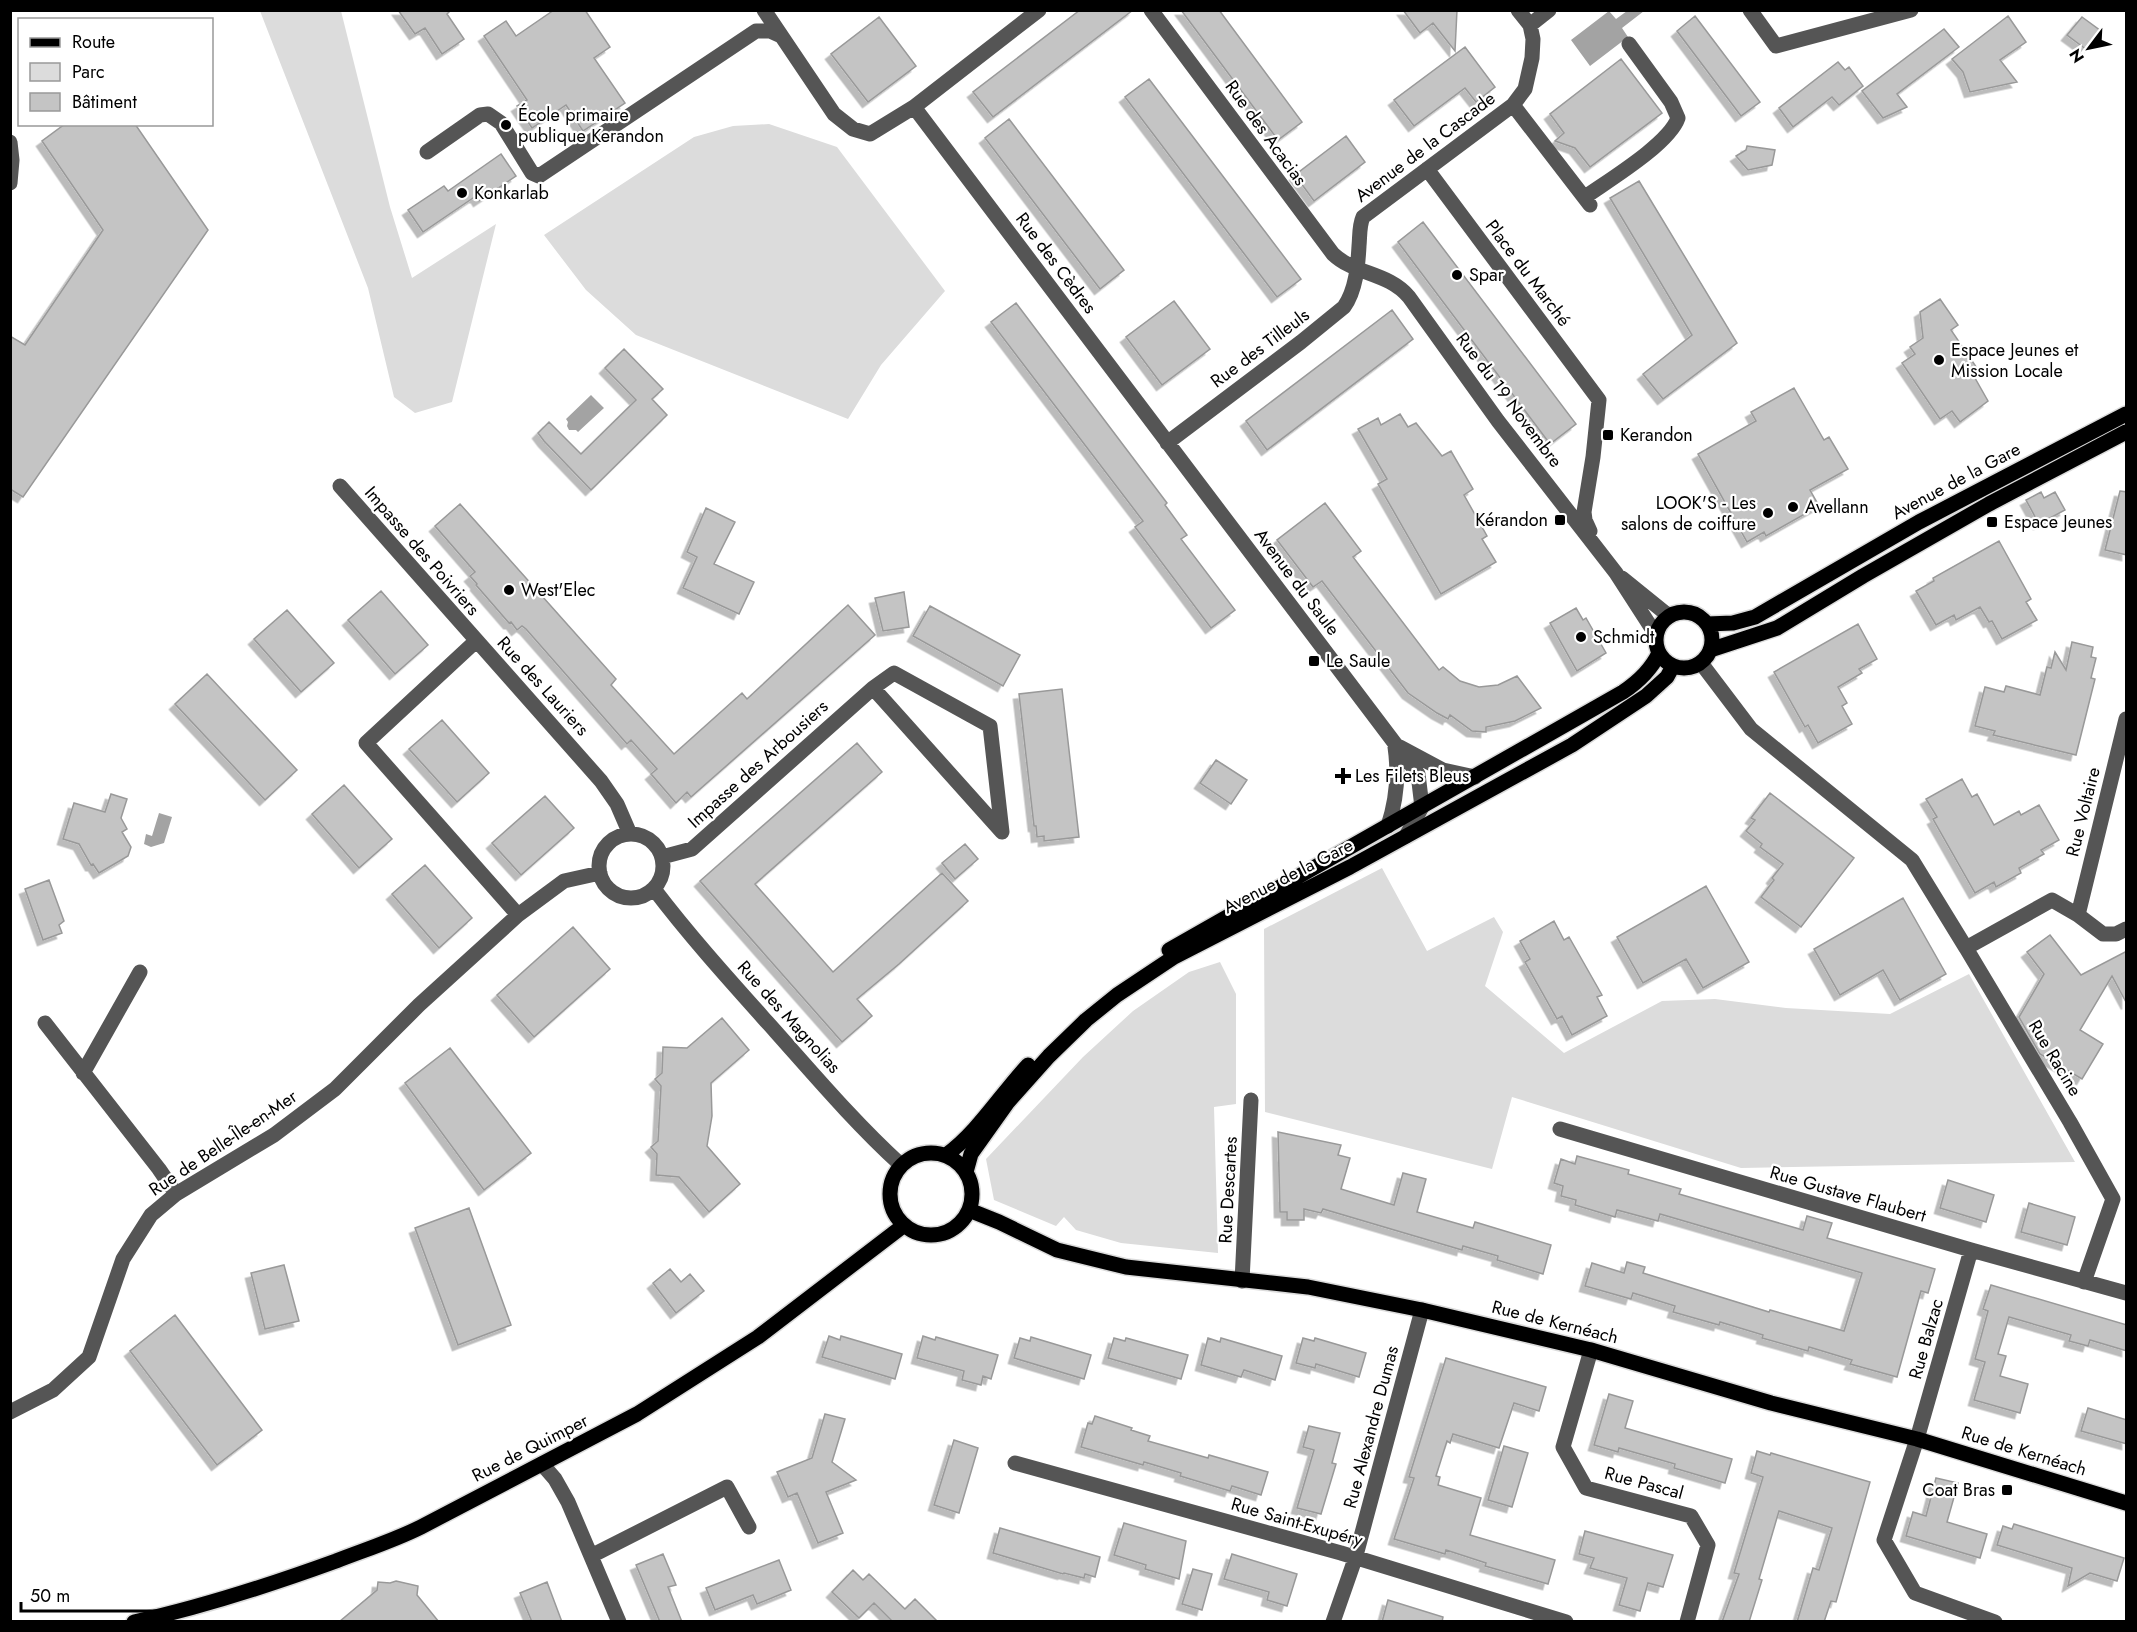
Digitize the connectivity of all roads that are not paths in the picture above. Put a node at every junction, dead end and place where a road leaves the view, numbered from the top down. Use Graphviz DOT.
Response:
graph roads {
  1 [pos="764,10"];
  2 [pos="1039,10"];
  3 [pos="1151,10"];
  4 [pos="1518,10"];
  5 [pos="1549,10"];
  6 [pos="1750,10"];
  7 [pos="1911,10"];
  8 [pos="1530,25"];
  9 [pos="781,36"];
  10 [pos="1629,44"];
  11 [pos="1513,105"];
  12 [pos="914,107"];
  13 [pos="10,142"];
  14 [pos="427,152"];
  15 [pos="1427,169"];
  16 [pos="10,183"];
  17 [pos="1358,269"];
  18 [pos="2127,414"];
  19 [pos="2127,432"];
  20 [pos="1167,443"];
  21 [pos="340,486"];
  22 [pos="1599,550"];
  23 [pos="1616,573"];
  24 [pos="1669,616"];
  25 [pos="1707,624"];
  26 [pos="1656,635"];
  27 [pos="476,641"];
  28 [pos="1659,653"];
  29 [pos="1706,657"];
  30 [pos="1673,666"];
  31 [pos="873,688"];
  32 [pos="2127,719"];
  33 [pos="1395,744"];
  34 [pos="1475,777"];
  35 [pos="1422,807"];
  36 [pos="1388,826"];
  37 [pos="630,834"];
  38 [pos="1406,836"];
  39 [pos="662,857"];
  40 [pos="600,873"];
  41 [pos="654,890"];
  42 [pos="518,915"];
  43 [pos="2078,915"];
  44 [pos="2127,928"];
  45 [pos="1966,948"];
  46 [pos="141,972"];
  47 [pos="45,1023"];
  48 [pos="83,1073"];
  49 [pos="1251,1100"];
  50 [pos="1560,1129"];
  51 [pos="946,1155"];
  52 [pos="901,1165"];
  53 [pos="966,1172"];
  54 [pos="176,1194"];
  55 [pos="969,1210"];
  56 [pos="903,1226"];
  57 [pos="1971,1250"];
  58 [pos="1242,1281"];
  59 [pos="2084,1281"];
  60 [pos="2127,1293"];
  61 [pos="1422,1310"];
  62 [pos="1591,1350"];
  63 [pos="10,1412"];
  64 [pos="1917,1439"];
  65 [pos="1015,1463"];
  66 [pos="542,1464"];
  67 [pos="2127,1503"];
  68 [pos="749,1527"];
  69 [pos="591,1556"];
  70 [pos="1355,1559"];
  71 [pos="134,1622"];
  72 [pos="619,1622"];
  73 [pos="1333,1622"];
  74 [pos="1566,1622"];
  75 [pos="1687,1622"];
  76 [pos="1995,1622"];
  1 -- 9 [label="street"];
  2 -- 12 [label="street"];
  3 -- 17 [label="street, Rue des Acacias"];
  4 -- 8 [label="street"];
  5 -- 8 [label="street"];
  6 -- 7 [label="street"];
  8 -- 11 [label="street, Avenue de la Cascade"];
  9 -- 12 [label="street"];
  9 -- 14 [label="street"];
  10 -- 11 [label="street"];
  11 -- 15 [label="street, Avenue de la Cascade"];
  12 -- 20 [label="street, Rue des Cèdres"];
  13 -- 16 [label="street"];
  15 -- 17 [label="street, Avenue de la Cascade"];
  15 -- 22 [label="street, Place du Marché"];
  17 -- 20 [label="street, Rue des Tilleuls"];
  17 -- 22 [label="street, Rue du 19 Novembre"];
  18 -- 25 [label="main road, Avenue de la Gare"];
  19 -- 29 [label="main road, Avenue de la Gare"];
  20 -- 33 [label="street, Avenue du Saule"];
  21 -- 27 [label="street, Impasse des Poivriers"];
  22 -- 23 [label="street, Rue du 19 Novembre"];
  23 -- 24 [label="street, Rue du 19 Novembre"];
  23 -- 26 [label="street, Rue du 19 Novembre"];
  24 -- 25 [label="main road"];
  24 -- 26 [label="main road"];
  25 -- 29 [label="main road"];
  26 -- 28 [label="main road"];
  27 -- 37 [label="street, Rue des Lauriers"];
  27 -- 42 [label="street, Rue des Lauriers"];
  28 -- 30 [label="main road"];
  28 -- 34 [label="main road, Avenue de la Gare"];
  29 -- 30 [label="main road"];
  29 -- 45 [label="street, Rue Racine"];
  30 -- 38 [label="main road, Avenue de la Gare"];
  31 -- 31 [label="street, Impasse des Arbousiers"];
  31 -- 39 [label="street, Impasse des Arbousiers"];
  32 -- 43 [label="street, Rue Voltaire"];
  33 -- 34 [label="street"];
  33 -- 35 [label="street, Avenue du Saule"];
  33 -- 36 [label="street"];
  34 -- 35 [label="main road, Avenue de la Gare"];
  35 -- 36 [label="main road, Avenue de la Gare"];
  35 -- 38 [label="street"];
  36 -- 51 [label="main road, Avenue de la Gare"];
  37 -- 39 [label="street"];
  37 -- 40 [label="street"];
  38 -- 53 [label="main road, Avenue de la Gare"];
  39 -- 41 [label="street"];
  40 -- 41 [label="street"];
  40 -- 42 [label="street, Rue de Belle-Île-en-Mer"];
  41 -- 52 [label="street, Rue des Magnolias"];
  42 -- 54 [label="street, Rue de Belle-Île-en-Mer"];
  43 -- 44 [label="street"];
  43 -- 45 [label="street"];
  45 -- 59 [label="street, Rue Racine"];
  46 -- 48 [label="street"];
  47 -- 48 [label="street"];
  48 -- 54 [label="street"];
  49 -- 58 [label="street, Rue Descartes"];
  50 -- 57 [label="street, Rue Gustave Flaubert"];
  51 -- 52 [label="main road"];
  51 -- 53 [label="main road"];
  52 -- 56 [label="main road"];
  53 -- 55 [label="main road"];
  54 -- 63 [label="street, Rue de Belle-Île-en-Mer"];
  55 -- 56 [label="main road"];
  55 -- 58 [label="main road, Rue de Kernéach"];
  56 -- 66 [label="main road, Rue de Quimper"];
  57 -- 59 [label="street, Rue Gustave Flaubert"];
  57 -- 64 [label="street, Rue Balzac"];
  58 -- 61 [label="main road, Rue de Kernéach"];
  59 -- 60 [label="street, Rue Gustave Flaubert"];
  61 -- 62 [label="main road, Rue de Kernéach"];
  61 -- 70 [label="street, Rue Alexandre Dumas"];
  62 -- 64 [label="main road, Rue de Kernéach"];
  62 -- 75 [label="street, Rue Pascal"];
  64 -- 67 [label="main road, Rue de Kernéach"];
  64 -- 76 [label="street, Rue Balzac"];
  65 -- 70 [label="street, Rue Saint-Exupéry"];
  66 -- 69 [label="street"];
  66 -- 71 [label="main road, Rue de Quimper"];
  68 -- 69 [label="street"];
  69 -- 72 [label="street"];
  70 -- 73 [label="street, Rue Alexandre Dumas"];
  70 -- 74 [label="street, Rue Saint-Exupéry"];
}
